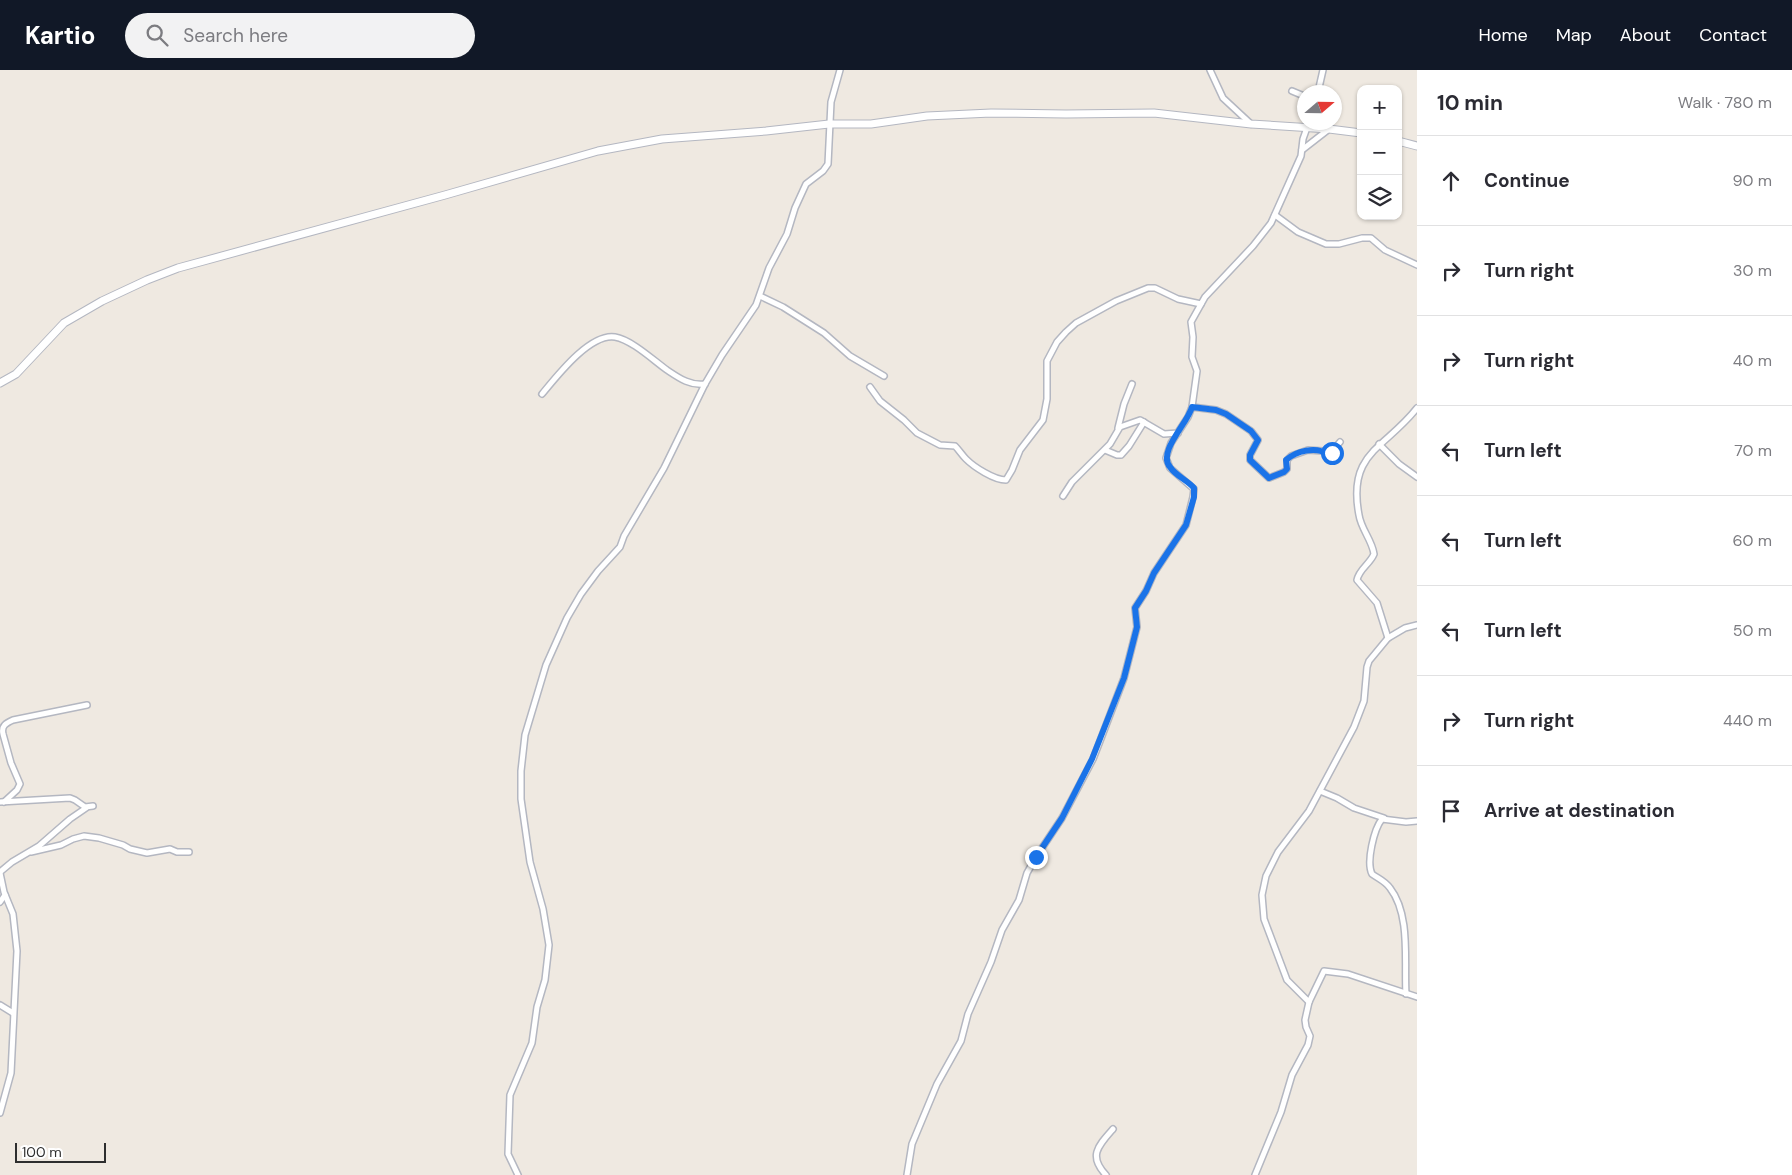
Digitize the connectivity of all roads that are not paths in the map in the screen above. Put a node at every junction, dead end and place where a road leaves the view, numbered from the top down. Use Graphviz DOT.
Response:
graph roads {
  1 [pos="840,70"];
  2 [pos="1210,70"];
  3 [pos="1323,70"];
  4 [pos="1320,85"];
  5 [pos="1292,91"];
  6 [pos="1297,93"];
  7 [pos="829,124"];
  8 [pos="1251,124"];
  9 [pos="1297,125"];
  10 [pos="1307,130"];
  11 [pos="1328,130"];
  12 [pos="1337,130"];
  13 [pos="1357,132"];
  14 [pos="1402,142"];
  15 [pos="1417,146"];
  16 [pos="1302,150"];
  17 [pos="1275,215"];
  18 [pos="1417,265"];
  19 [pos="760,296"];
  20 [pos="1201,304"];
  21 [pos="884,376"];
  22 [pos="0,383"];
  23 [pos="705,384"];
  24 [pos="1132,384"];
  25 [pos="870,387"];
  26 [pos="542,394"];
  27 [pos="1192,407"];
  28 [pos="1417,408"];
  29 [pos="1407,421"];
  30 [pos="1417,421"];
  31 [pos="1144,422"];
  32 [pos="1118,428"];
  33 [pos="1178,434"];
  34 [pos="1340,442"];
  35 [pos="1379,444"];
  36 [pos="1105,450"];
  37 [pos="1417,477"];
  38 [pos="1063,496"];
  39 [pos="1417,625"];
  40 [pos="1388,638"];
  41 [pos="87,705"];
  42 [pos="1320,791"];
  43 [pos="2,802"];
  44 [pos="93,806"];
  45 [pos="86,808"];
  46 [pos="1385,818"];
  47 [pos="1417,821"];
  48 [pos="31,852"];
  49 [pos="189,852"];
  50 [pos="0,872"];
  51 [pos="5,895"];
  52 [pos="0,902"];
  53 [pos="1406,994"];
  54 [pos="1417,997"];
  55 [pos="1309,1002"];
  56 [pos="0,1005"];
  57 [pos="13,1013"];
  58 [pos="0,1114"];
  59 [pos="1113,1129"];
  60 [pos="518,1175"];
  61 [pos="907,1175"];
  62 [pos="1106,1175"];
  63 [pos="1256,1175"];
  1 -- 7 [label="street"];
  2 -- 8 [label="street"];
  3 -- 4 [label="street"];
  5 -- 6 [label="street"];
  7 -- 8 [label="main road"];
  7 -- 19 [label="street"];
  7 -- 22 [label="main road"];
  8 -- 9 [label="main road"];
  10 -- 16 [label="street"];
  11 -- 16 [label="street"];
  12 -- 13 [label="main road"];
  14 -- 15 [label="main road"];
  16 -- 17 [label="street"];
  17 -- 18 [label="street"];
  17 -- 20 [label="street"];
  19 -- 21 [label="street"];
  19 -- 23 [label="street"];
  20 -- 25 [label="street"];
  20 -- 27 [label="street"];
  23 -- 26 [label="street"];
  23 -- 60 [label="street"];
  24 -- 32 [label="street"];
  27 -- 33 [label="street"];
  27 -- 34 [label="street"];
  28 -- 29 [label="street"];
  29 -- 30 [label="street"];
  29 -- 35 [label="street"];
  31 -- 32 [label="street"];
  31 -- 33 [label="street"];
  31 -- 36 [label="street"];
  32 -- 36 [label="street"];
  33 -- 61 [label="street"];
  35 -- 37 [label="street"];
  35 -- 40 [label="street"];
  36 -- 38 [label="street"];
  39 -- 40 [label="street"];
  40 -- 42 [label="street"];
  41 -- 43 [label="street"];
  42 -- 46 [label="street"];
  42 -- 55 [label="street"];
  43 -- 45 [label="street"];
  44 -- 45 [label="street"];
  45 -- 48 [label="street"];
  46 -- 47 [label="street"];
  46 -- 53 [label="street"];
  48 -- 49 [label="street"];
  48 -- 50 [label="street"];
  50 -- 51 [label="street"];
  51 -- 52 [label="street"];
  51 -- 57 [label="street"];
  53 -- 54 [label="street"];
  53 -- 55 [label="street"];
  55 -- 63 [label="street"];
  56 -- 57 [label="street"];
  57 -- 58 [label="street"];
  59 -- 62 [label="street"];
}
